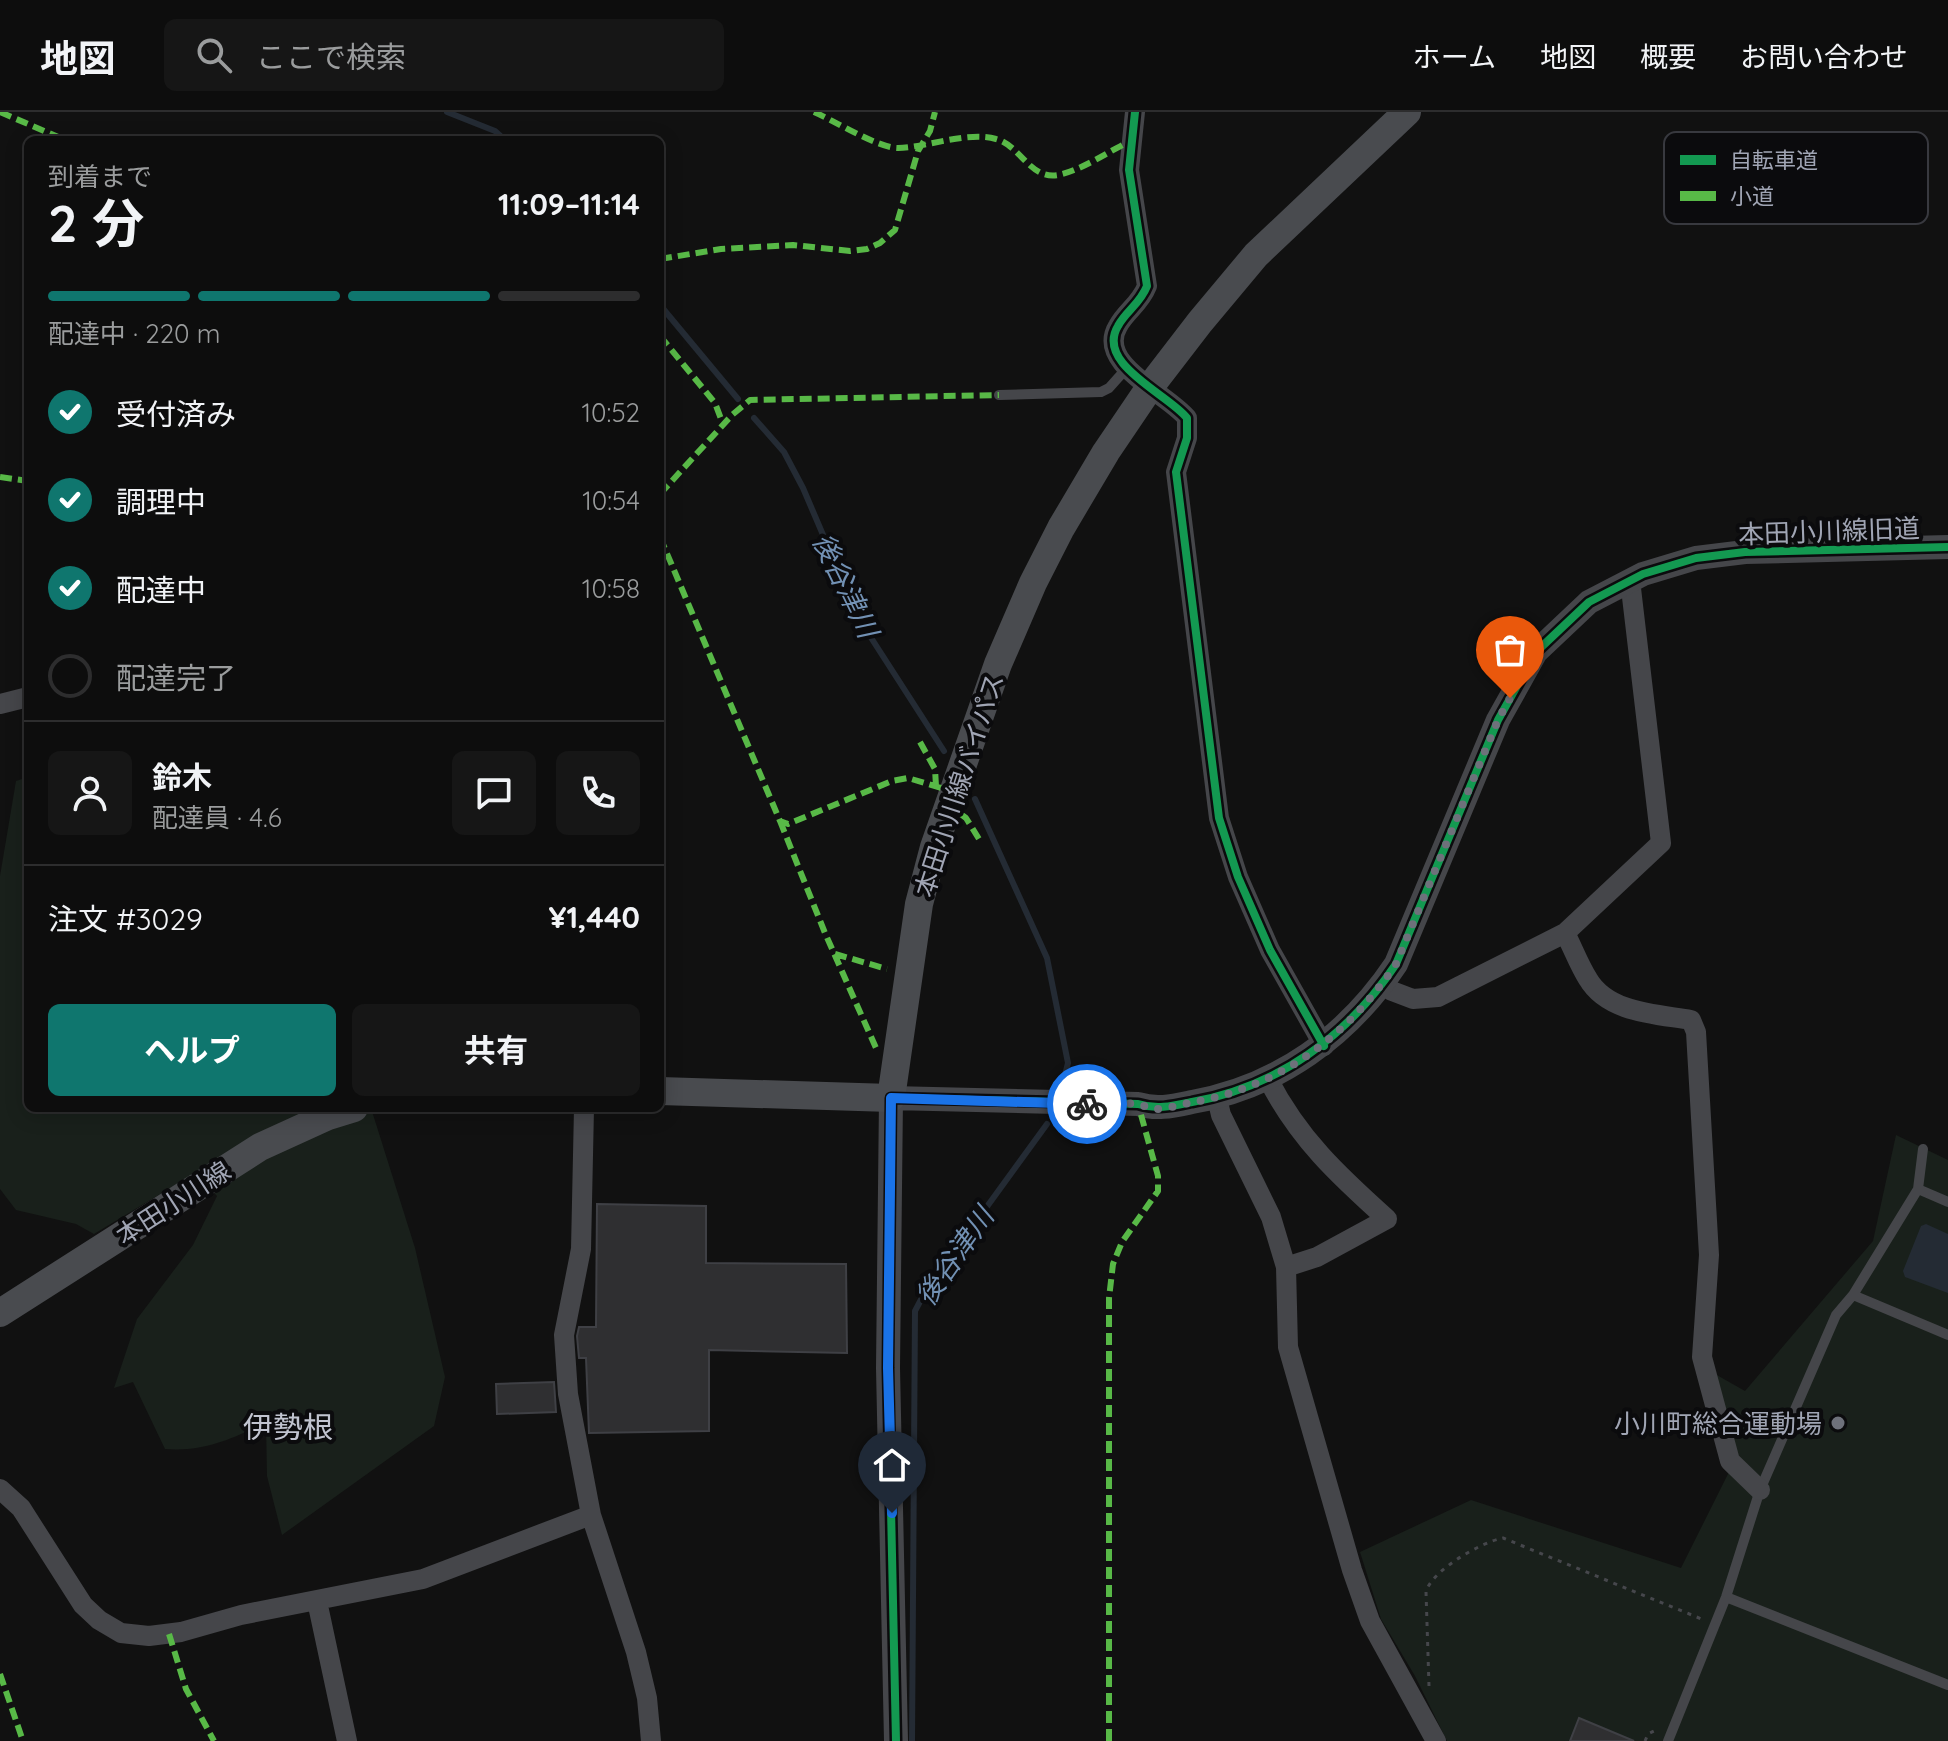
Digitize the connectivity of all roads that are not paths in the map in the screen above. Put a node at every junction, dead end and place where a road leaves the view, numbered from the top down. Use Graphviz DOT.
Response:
graph roads {
  1 [pos="1135,112"];
  2 [pos="1407,112"];
  3 [pos="1126,369"];
  4 [pos="1150,387"];
  5 [pos="999,395"];
  6 [pos="1948,547"];
  7 [pos="1630,580"];
  8 [pos="24,698"];
  9 [pos="0,704"];
  10 [pos="1565,933"];
  11 [pos="1383,984"];
  12 [pos="1324,1046"];
  13 [pos="1268,1079"];
  14 [pos="664,1091"];
  15 [pos="891,1098"];
  16 [pos="1217,1098"];
  17 [pos="341,1112"];
  18 [pos="584,1112"];
  19 [pos="1923,1149"];
  20 [pos="1918,1189"];
  21 [pos="1948,1202"];
  22 [pos="1286,1267"];
  23 [pos="1853,1295"];
  24 [pos="0,1313"];
  25 [pos="1948,1335"];
  26 [pos="0,1489"];
  27 [pos="1760,1490"];
  28 [pos="591,1515"];
  29 [pos="1726,1597"];
  30 [pos="317,1601"];
  31 [pos="1948,1685"];
  32 [pos="347,1741"];
  33 [pos="651,1741"];
  34 [pos="896,1741"];
  35 [pos="1436,1741"];
  36 [pos="1668,1741"];
  1 -- 3 [label="street"];
  2 -- 4 [label="main road, 本田小川線バイパス"];
  3 -- 4 [label="street"];
  3 -- 5 [label="lane"];
  4 -- 12 [label="street"];
  4 -- 15 [label="main road, 本田小川線バイパス"];
  6 -- 7 [label="street, 本田小川線旧道"];
  7 -- 10 [label="street"];
  7 -- 11 [label="street, 本田小川線旧道"];
  8 -- 9 [label="street"];
  10 -- 11 [label="street"];
  10 -- 27 [label="street"];
  11 -- 12 [label="street, 本田小川線旧道"];
  12 -- 13 [label="street, 本田小川線旧道"];
  13 -- 16 [label="street, 本田小川線旧道"];
  13 -- 22 [label="street"];
  14 -- 15 [label="main road"];
  15 -- 16 [label="street, 本田小川線旧道"];
  15 -- 34 [label="street, 本田小川線バイパス"];
  16 -- 22 [label="street"];
  17 -- 24 [label="main road, 本田小川線"];
  18 -- 28 [label="street"];
  19 -- 20 [label="lane"];
  20 -- 21 [label="lane"];
  20 -- 23 [label="lane"];
  22 -- 35 [label="street"];
  23 -- 25 [label="lane"];
  23 -- 27 [label="lane"];
  26 -- 30 [label="street"];
  27 -- 29 [label="lane"];
  28 -- 30 [label="street"];
  28 -- 33 [label="street"];
  29 -- 31 [label="lane"];
  29 -- 36 [label="lane"];
  30 -- 32 [label="street"];
}
